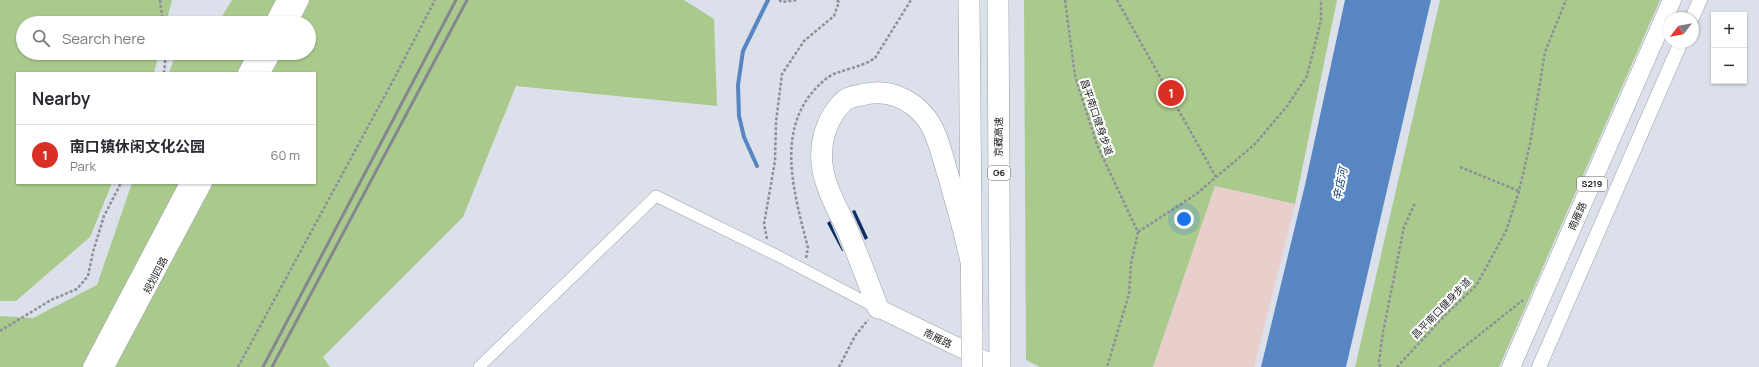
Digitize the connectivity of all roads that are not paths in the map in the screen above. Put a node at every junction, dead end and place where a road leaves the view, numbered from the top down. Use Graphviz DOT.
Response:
graph roads {
  1 [pos="285,0"];
  2 [pos="301,0"];
  3 [pos="969,0"];
  4 [pos="998,0"];
  5 [pos="1672,0"];
  6 [pos="1700,0"];
  7 [pos="1695,12"];
  8 [pos="276,16"];
  9 [pos="293,16"];
  10 [pos="1678,48"];
  11 [pos="253,60"];
  12 [pos="269,60"];
  13 [pos="247,72"];
  14 [pos="263,72"];
  15 [pos="187,184"];
  16 [pos="203,184"];
  17 [pos="971,261"];
  18 [pos="878,308"];
  19 [pos="90,367"];
  20 [pos="106,367"];
  21 [pos="479,367"];
  22 [pos="972,367"];
  23 [pos="1000,367"];
  24 [pos="1511,367"];
  25 [pos="1539,367"];
  1 -- 8 [label="main road"];
  2 -- 9 [label="main road"];
  3 -- 17 [label="highway"];
  4 -- 23 [label="highway, 京藏高速 / G6"];
  5 -- 24 [label="main road, 南雁路 / S219"];
  6 -- 7 [label="street"];
  10 -- 25 [label="street"];
  11 -- 13 [label="main road"];
  12 -- 14 [label="main road"];
  15 -- 19 [label="main road, 规划四路"];
  16 -- 20 [label="main road, 规划四路"];
  17 -- 18 [label="highway"];
  17 -- 22 [label="highway, bridge"];
  18 -- 21 [label="street"];
  18 -- 23 [label="main road, 南雁路"];
}
